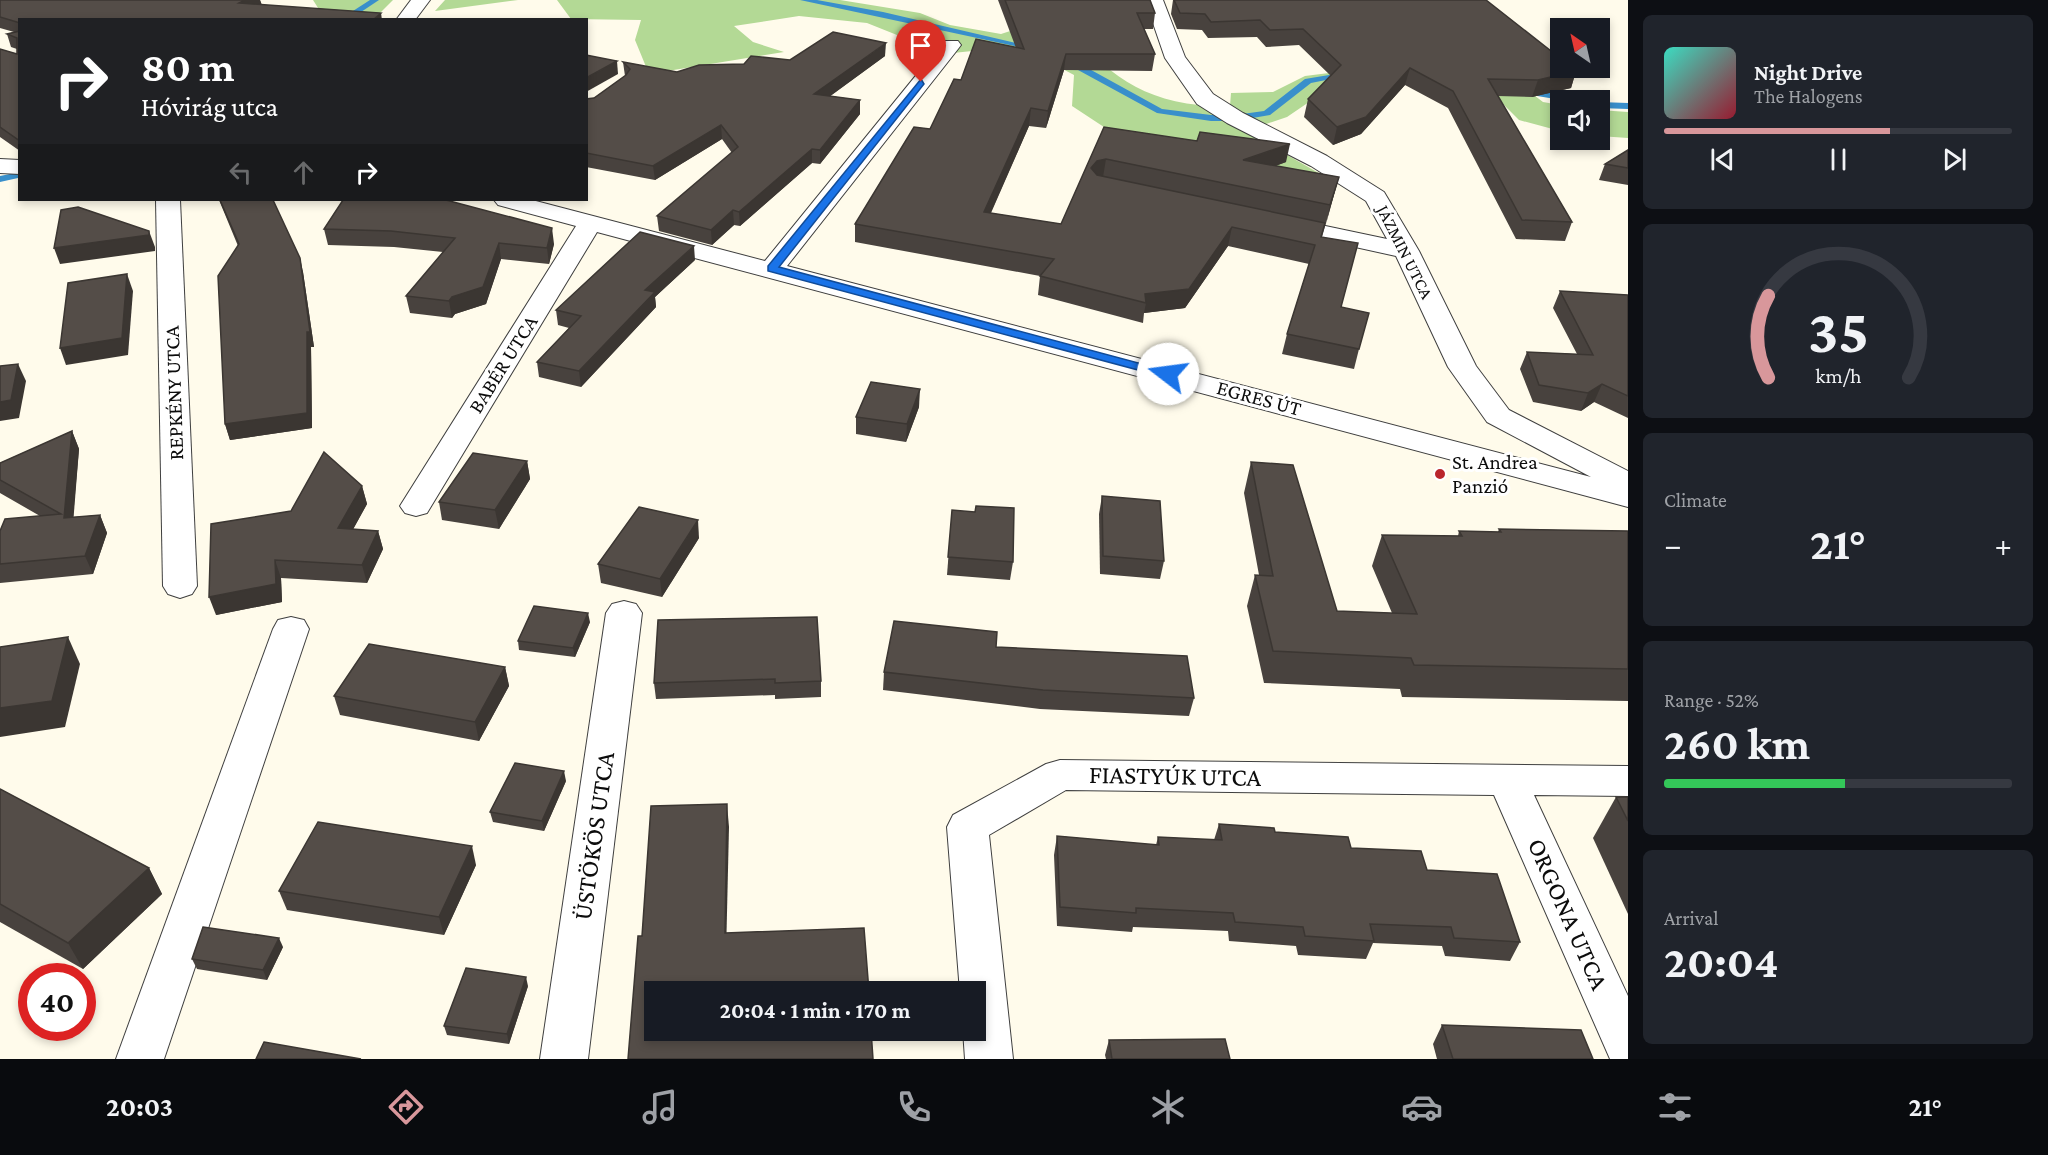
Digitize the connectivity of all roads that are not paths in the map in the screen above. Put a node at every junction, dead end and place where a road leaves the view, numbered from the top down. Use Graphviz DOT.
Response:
graph roads {
  1 [pos="419,2"];
  2 [pos="1164,4"];
  3 [pos="407,18"];
  4 [pos="951,45"];
  5 [pos="0,166"];
  6 [pos="18,167"];
  7 [pos="168,201"];
  8 [pos="510,201"];
  9 [pos="1255,218"];
  10 [pos="591,222"];
  11 [pos="1406,251"];
  12 [pos="772,268"];
  13 [pos="1628,483"];
  14 [pos="1628,497"];
  15 [pos="416,506"];
  16 [pos="180,586"];
  17 [pos="624,613"];
  18 [pos="291,629"];
  19 [pos="1508,780"];
  20 [pos="1628,781"];
  21 [pos="1628,1047"];
  22 [pos="140,1059"];
  23 [pos="564,1059"];
  24 [pos="989,1059"];
  1 -- 3 [label="street"];
  2 -- 11 [label="street, JÁZMIN UTCA"];
  4 -- 12 [label="street"];
  5 -- 6 [label="street"];
  7 -- 16 [label="street, REPKÉNY UTCA"];
  8 -- 10 [label="street, EGRES ÚT"];
  9 -- 11 [label="street"];
  10 -- 12 [label="street, EGRES ÚT"];
  10 -- 15 [label="street, BABÉR UTCA"];
  11 -- 13 [label="street, JÁZMIN UTCA"];
  12 -- 14 [label="street, EGRES ÚT"];
  17 -- 23 [label="street, ÜSTÖKÖS UTCA"];
  18 -- 22 [label="street"];
  19 -- 20 [label="street, FIASTYÚK UTCA"];
  19 -- 21 [label="street, ORGONA UTCA"];
  19 -- 24 [label="street, FIASTYÚK UTCA"];
}
